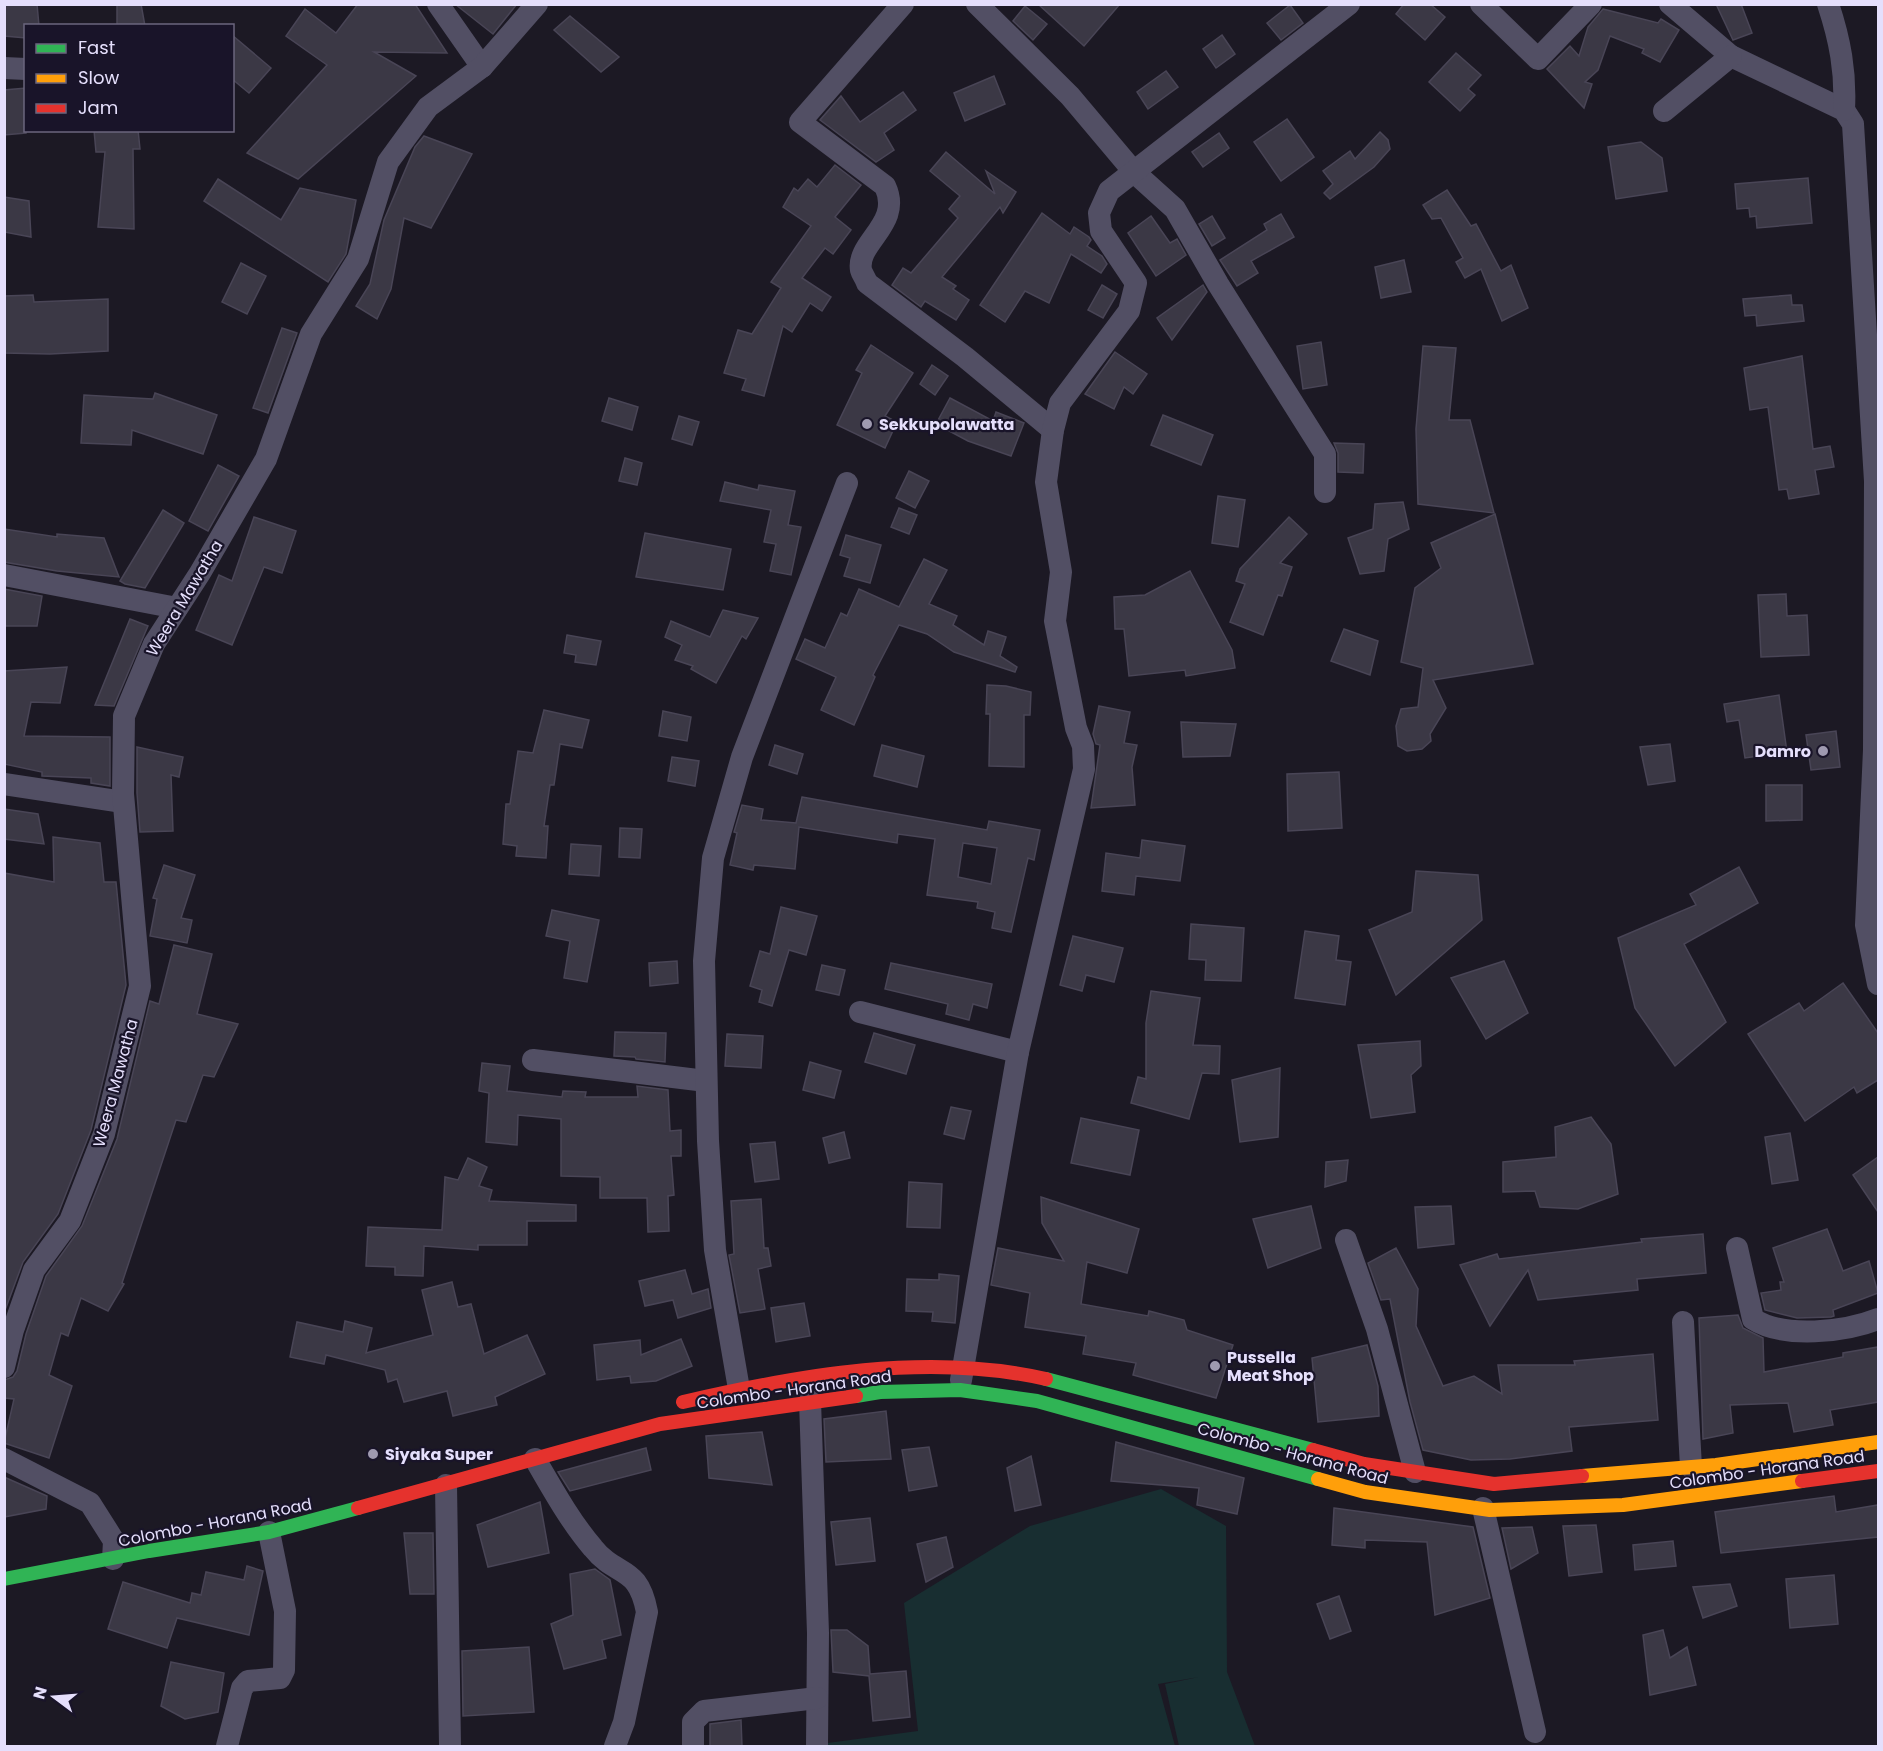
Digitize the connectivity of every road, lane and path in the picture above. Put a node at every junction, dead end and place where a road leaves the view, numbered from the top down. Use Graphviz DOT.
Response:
graph roads {
  1 [pos="438,4"];
  2 [pos="537,4"];
  3 [pos="903,4"];
  4 [pos="977,4"];
  5 [pos="1349,4"];
  6 [pos="1481,4"];
  7 [pos="1591,4"];
  8 [pos="1670,4"];
  9 [pos="1828,4"];
  10 [pos="1731,56"];
  11 [pos="482,67"];
  12 [pos="4,68"];
  13 [pos="24,69"];
  14 [pos="1844,110"];
  15 [pos="1664,111"];
  16 [pos="1134,172"];
  17 [pos="1053,430"];
  18 [pos="847,483"];
  19 [pos="1325,492"];
  20 [pos="4,575"];
  21 [pos="177,608"];
  22 [pos="4,784"];
  23 [pos="123,802"];
  24 [pos="1878,984"];
  25 [pos="860,1012"];
  26 [pos="1018,1052"];
  27 [pos="533,1060"];
  28 [pos="706,1081"];
  29 [pos="1347,1240"];
  30 [pos="1737,1248"];
  31 [pos="1878,1319"];
  32 [pos="1683,1322"];
  33 [pos="4,1367"];
  34 [pos="964,1367"];
  35 [pos="739,1389"];
  36 [pos="960,1390"];
  37 [pos="810,1401"];
  38 [pos="669,1405"];
  39 [pos="1878,1442"];
  40 [pos="4,1459"];
  41 [pos="535,1459"];
  42 [pos="1691,1467"];
  43 [pos="1878,1471"];
  44 [pos="1415,1472"];
  45 [pos="447,1485"];
  46 [pos="1483,1509"];
  47 [pos="269,1532"];
  48 [pos="113,1545"];
  49 [pos="4,1580"];
  50 [pos="817,1698"];
  51 [pos="1535,1732"];
  52 [pos="227,1746"];
  53 [pos="450,1746"];
  54 [pos="615,1746"];
  55 [pos="693,1746"];
  56 [pos="817,1746"];
  1 -- 11 [label="street"];
  2 -- 11 [label="street, Weera Mawatha"];
  3 -- 17 [label="street"];
  4 -- 16 [label="street"];
  5 -- 16 [label="street"];
  6 -- 7 [label="street"];
  8 -- 10 [label="street"];
  9 -- 14 [label="street"];
  10 -- 14 [label="street"];
  10 -- 15 [label="street"];
  11 -- 21 [label="street, Weera Mawatha"];
  12 -- 13 [label="street"];
  14 -- 24 [label="street"];
  16 -- 17 [label="street"];
  16 -- 19 [label="street"];
  17 -- 26 [label="street"];
  18 -- 28 [label="street"];
  20 -- 21 [label="street"];
  21 -- 23 [label="street, Weera Mawatha"];
  22 -- 23 [label="street"];
  23 -- 33 [label="street, Weera Mawatha"];
  25 -- 26 [label="street"];
  26 -- 34 [label="street"];
  27 -- 28 [label="street"];
  28 -- 35 [label="street"];
  29 -- 44 [label="street"];
  30 -- 31 [label="street"];
  32 -- 42 [label="street"];
  34 -- 35 [label="main road, Colombo - Horana Road"];
  34 -- 36 [label="street"];
  34 -- 44 [label="main road, Colombo - Horana Road"];
  35 -- 38 [label="main road, Colombo - Horana Road"];
  36 -- 37 [label="main road, Colombo - Horana Road"];
  36 -- 46 [label="main road, Colombo - Horana Road"];
  37 -- 41 [label="main road, Colombo - Horana Road"];
  37 -- 50 [label="street"];
  39 -- 42 [label="main road, Colombo - Horana Road"];
  40 -- 48 [label="street"];
  41 -- 45 [label="main road, Colombo - Horana Road"];
  41 -- 54 [label="street"];
  42 -- 44 [label="main road, Colombo - Horana Road"];
  43 -- 46 [label="main road, Colombo - Horana Road"];
  45 -- 47 [label="main road, Colombo - Horana Road"];
  45 -- 53 [label="street"];
  46 -- 51 [label="street"];
  47 -- 48 [label="main road, Colombo - Horana Road"];
  47 -- 52 [label="street"];
  48 -- 49 [label="main road, Colombo - Horana Road"];
  50 -- 55 [label="street"];
  50 -- 56 [label="street"];
}
